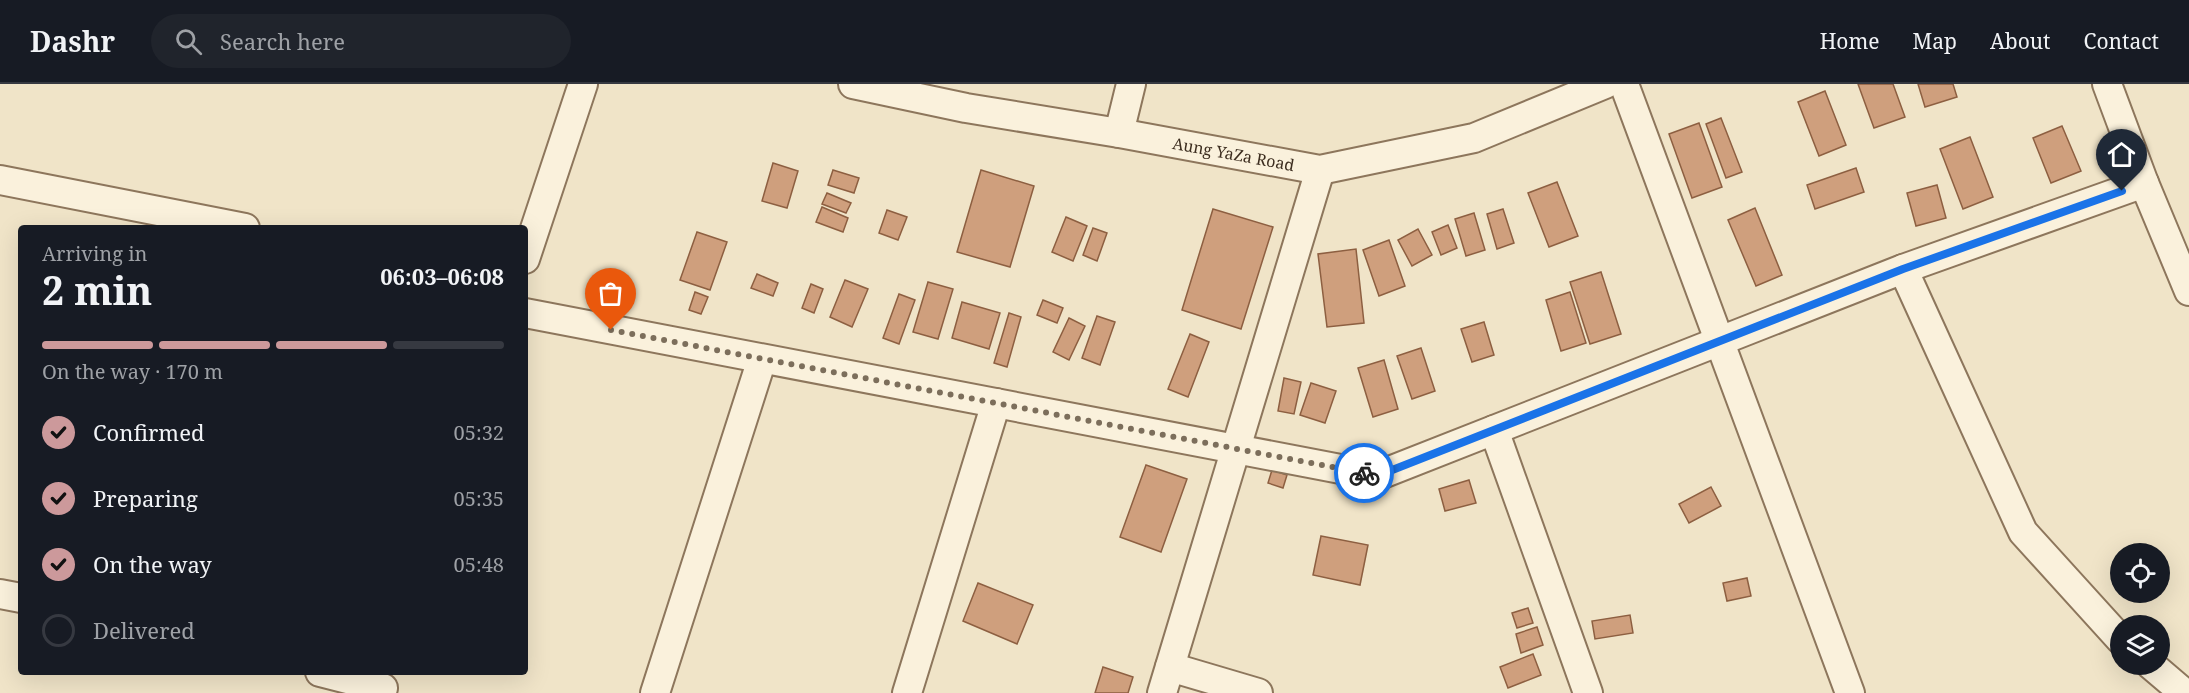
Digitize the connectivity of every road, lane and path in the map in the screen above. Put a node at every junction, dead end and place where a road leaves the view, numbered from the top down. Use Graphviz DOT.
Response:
graph roads {
  1 [pos="583,84"];
  2 [pos="853,84"];
  3 [pos="1131,84"];
  4 [pos="1605,84"];
  5 [pos="1624,84"];
  6 [pos="2107,84"];
  7 [pos="1119,133"];
  8 [pos="1320,170"];
  9 [pos="0,180"];
  10 [pos="2144,183"];
  11 [pos="230,225"];
  12 [pos="528,250"];
  13 [pos="1903,269"];
  14 [pos="2189,291"];
  15 [pos="528,314"];
  16 [pos="1719,343"];
  17 [pos="762,359"];
  18 [pos="996,404"];
  19 [pos="1494,430"];
  20 [pos="1236,449"];
  21 [pos="0,594"];
  22 [pos="18,597"];
  23 [pos="2110,628"];
  24 [pos="336,675"];
  25 [pos="2163,675"];
  26 [pos="1166,680"];
  27 [pos="384,684"];
  28 [pos="655,693"];
  29 [pos="907,693"];
  30 [pos="1258,693"];
  31 [pos="1588,693"];
  32 [pos="1850,693"];
  33 [pos="2184,693"];
  1 -- 12 [label="street"];
  2 -- 7 [label="street, Aung YaZa Road"];
  3 -- 7 [label="street"];
  4 -- 8 [label="street, Aung YaZa Road"];
  5 -- 16 [label="street"];
  6 -- 10 [label="street"];
  7 -- 8 [label="street, Aung YaZa Road"];
  8 -- 20 [label="street"];
  9 -- 11 [label="street"];
  10 -- 13 [label="street"];
  10 -- 14 [label="street"];
  13 -- 16 [label="street"];
  13 -- 23 [label="street"];
  15 -- 17 [label="street"];
  16 -- 19 [label="street"];
  16 -- 32 [label="street"];
  17 -- 18 [label="street"];
  17 -- 28 [label="street"];
  18 -- 20 [label="street"];
  18 -- 29 [label="street"];
  19 -- 20 [label="street"];
  19 -- 31 [label="street"];
  20 -- 26 [label="street"];
  21 -- 22 [label="street"];
  24 -- 27 [label="street"];
  25 -- 33 [label="street"];
  26 -- 30 [label="street"];
}
